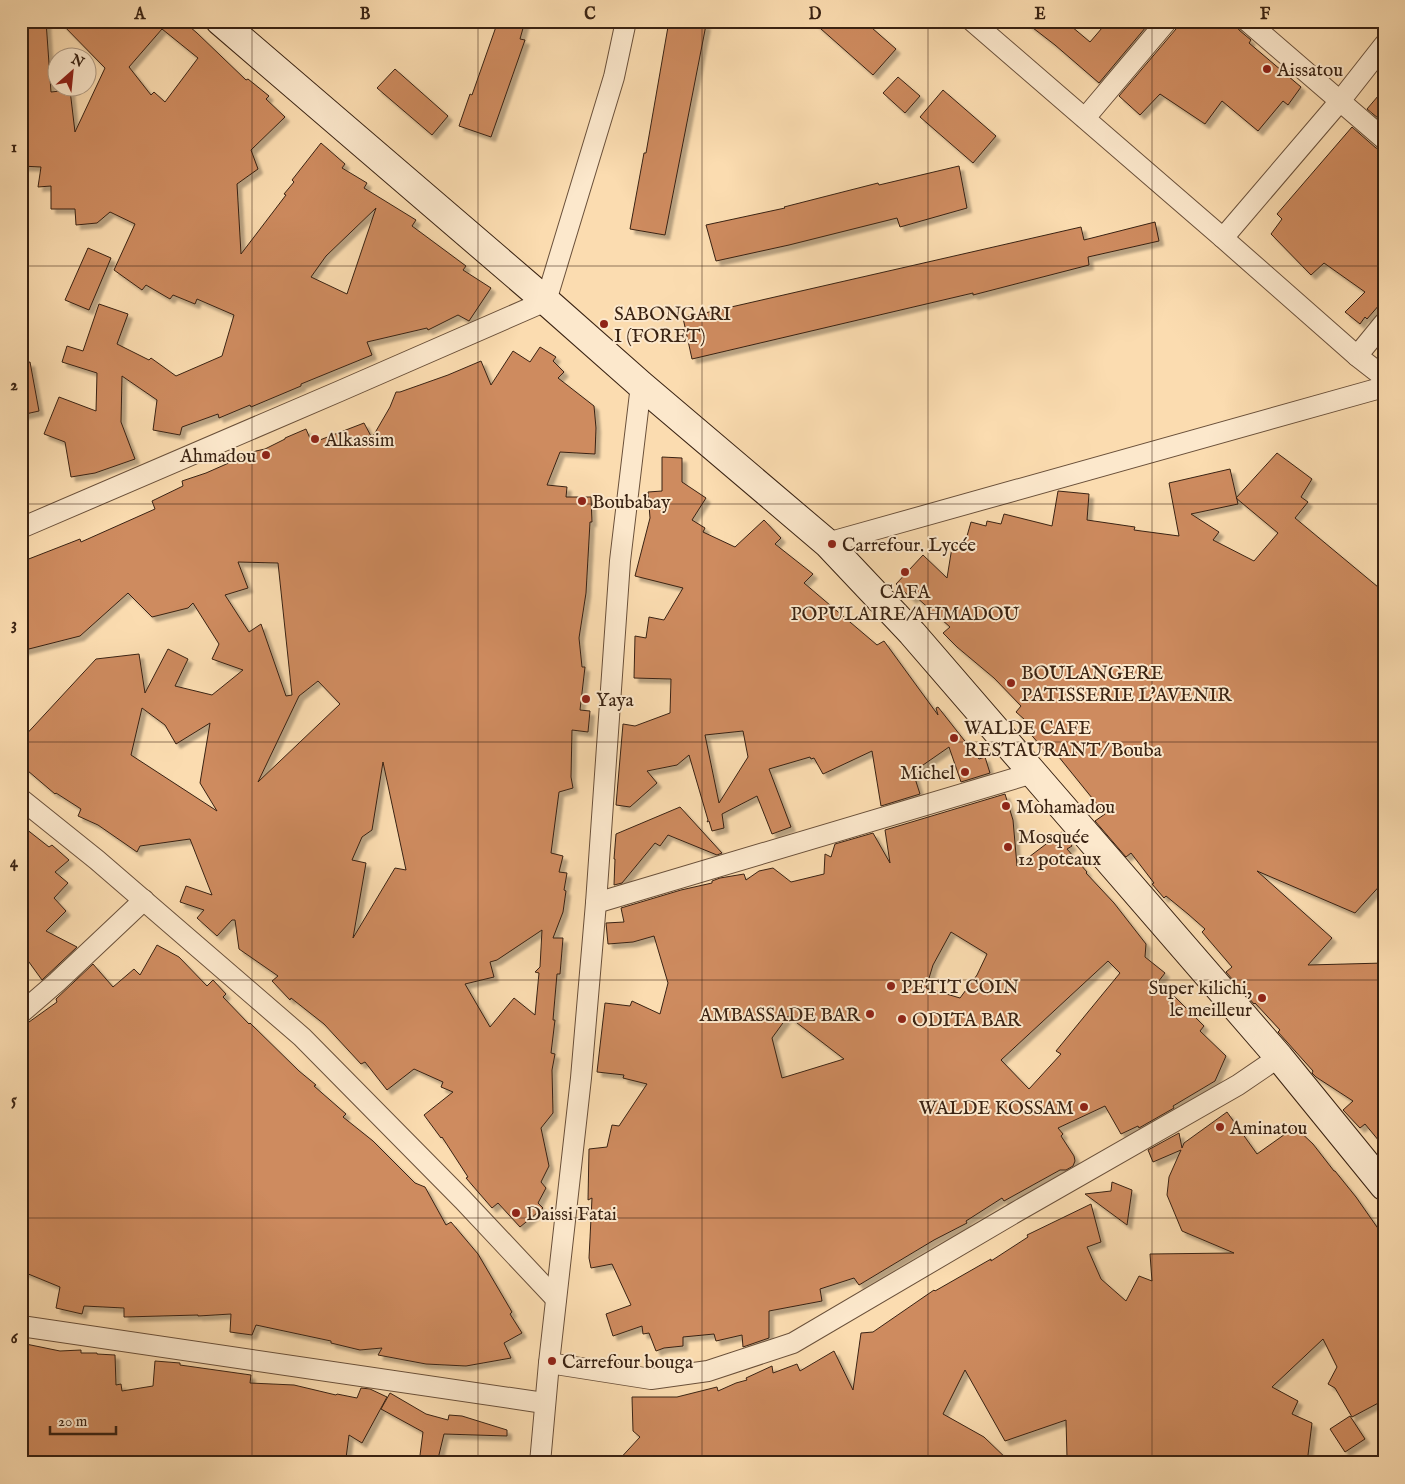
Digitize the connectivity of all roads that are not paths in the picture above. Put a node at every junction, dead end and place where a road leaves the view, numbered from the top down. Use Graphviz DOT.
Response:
graph roads {
  1 [pos="220,21"];
  2 [pos="626,21"];
  3 [pos="972,21"];
  4 [pos="1167,21"];
  5 [pos="1247,21"];
  6 [pos="1384,45"];
  7 [pos="1340,101"];
  8 [pos="1085,118"];
  9 [pos="1384,139"];
  10 [pos="1223,238"];
  11 [pos="546,301"];
  12 [pos="1384,323"];
  13 [pos="1357,356"];
  14 [pos="1384,377"];
  15 [pos="641,385"];
  16 [pos="1384,387"];
  17 [pos="21,528"];
  18 [pos="827,543"];
  19 [pos="1033,773"];
  20 [pos="21,800"];
  21 [pos="144,900"];
  22 [pos="596,903"];
  23 [pos="21,1013"];
  24 [pos="1279,1057"];
  25 [pos="1384,1186"];
  26 [pos="556,1299"];
  27 [pos="21,1326"];
  28 [pos="549,1363"];
  29 [pos="544,1404"];
  30 [pos="540,1458"];
  1 -- 11 [label="street"];
  2 -- 11 [label="street"];
  3 -- 8 [label="street"];
  4 -- 8 [label="street"];
  5 -- 7 [label="street"];
  6 -- 7 [label="street"];
  7 -- 9 [label="street"];
  7 -- 10 [label="street"];
  8 -- 10 [label="street"];
  10 -- 13 [label="street"];
  11 -- 15 [label="street"];
  11 -- 17 [label="street"];
  12 -- 13 [label="street"];
  13 -- 14 [label="street"];
  15 -- 18 [label="street"];
  15 -- 22 [label="street"];
  16 -- 18 [label="street"];
  18 -- 19 [label="street"];
  19 -- 22 [label="street"];
  19 -- 24 [label="street"];
  20 -- 21 [label="street"];
  21 -- 23 [label="street"];
  21 -- 26 [label="street"];
  22 -- 26 [label="street"];
  24 -- 25 [label="street"];
  24 -- 28 [label="street"];
  26 -- 28 [label="street"];
  27 -- 29 [label="street"];
  28 -- 29 [label="street"];
  29 -- 30 [label="street"];
}
